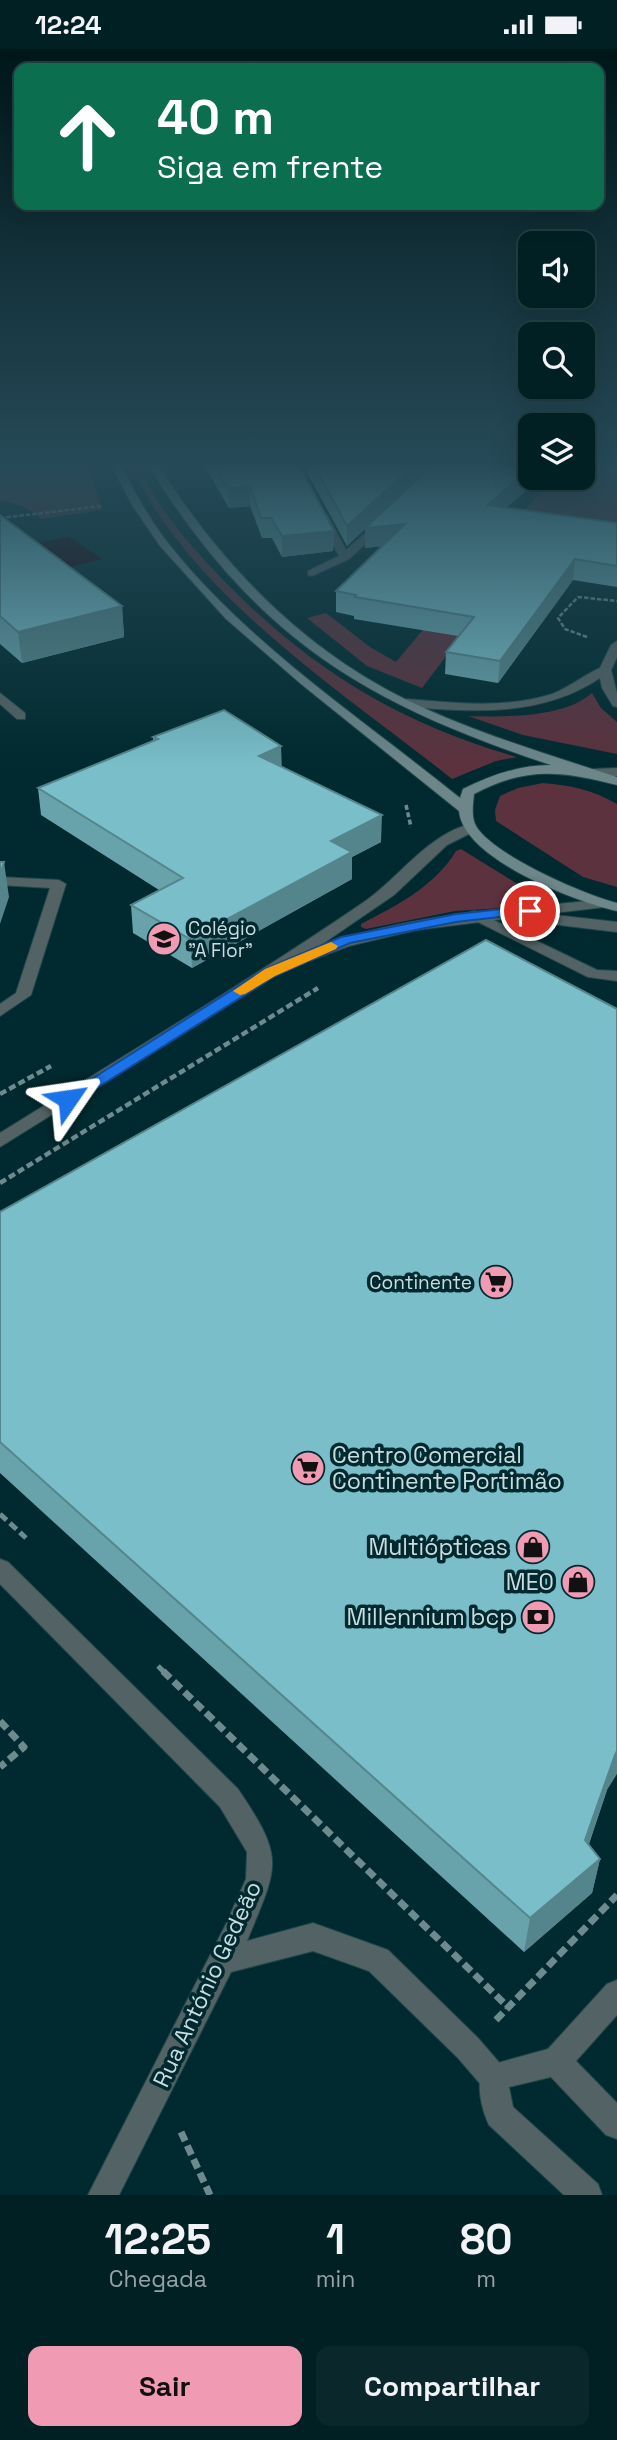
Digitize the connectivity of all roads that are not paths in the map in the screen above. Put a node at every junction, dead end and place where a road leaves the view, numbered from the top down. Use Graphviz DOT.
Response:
graph roads {
  1 [pos="184,565"];
  2 [pos="225,565"];
  3 [pos="329,565"];
  4 [pos="312,573"];
  5 [pos="617,645"];
  6 [pos="605,670"];
  7 [pos="0,697"];
  8 [pos="407,703"];
  9 [pos="617,703"];
  10 [pos="21,716"];
  11 [pos="574,768"];
  12 [pos="617,772"];
  13 [pos="593,773"];
  14 [pos="617,781"];
  15 [pos="465,809"];
  16 [pos="470,828"];
  17 [pos="0,881"];
  18 [pos="611,907"];
  19 [pos="475,915"];
  20 [pos="617,927"];
  21 [pos="270,972"];
  22 [pos="617,976"];
  23 [pos="0,1011"];
  24 [pos="0,1141"];
  25 [pos="0,1569"];
  26 [pos="222,1961"];
  27 [pos="617,1994"];
  28 [pos="556,2061"];
  29 [pos="493,2077"];
  30 [pos="617,2124"];
  31 [pos="103,2195"];
  32 [pos="587,2195"];
  1 -- 15 [label="main road"];
  2 -- 8 [label="main road"];
  3 -- 4 [label="street"];
  5 -- 6 [label="street"];
  6 -- 8 [label="street"];
  6 -- 9 [label="street"];
  7 -- 10 [label="street"];
  8 -- 11 [label="main road"];
  11 -- 13 [label="main road"];
  11 -- 15 [label="main road"];
  12 -- 13 [label="street"];
  13 -- 14 [label="main road"];
  15 -- 16 [label="main road"];
  16 -- 18 [label="main road"];
  16 -- 21 [label="street"];
  17 -- 23 [label="street"];
  18 -- 19 [label="street"];
  19 -- 20 [label="street"];
  19 -- 21 [label="street"];
  19 -- 22 [label="street"];
  21 -- 24 [label="street"];
  25 -- 26 [label="street, Rua António Gedeão"];
  26 -- 29 [label="street"];
  26 -- 31 [label="street, Rua António Gedeão"];
  27 -- 28 [label="street"];
  28 -- 29 [label="street"];
  28 -- 30 [label="street"];
  29 -- 32 [label="street"];
}
